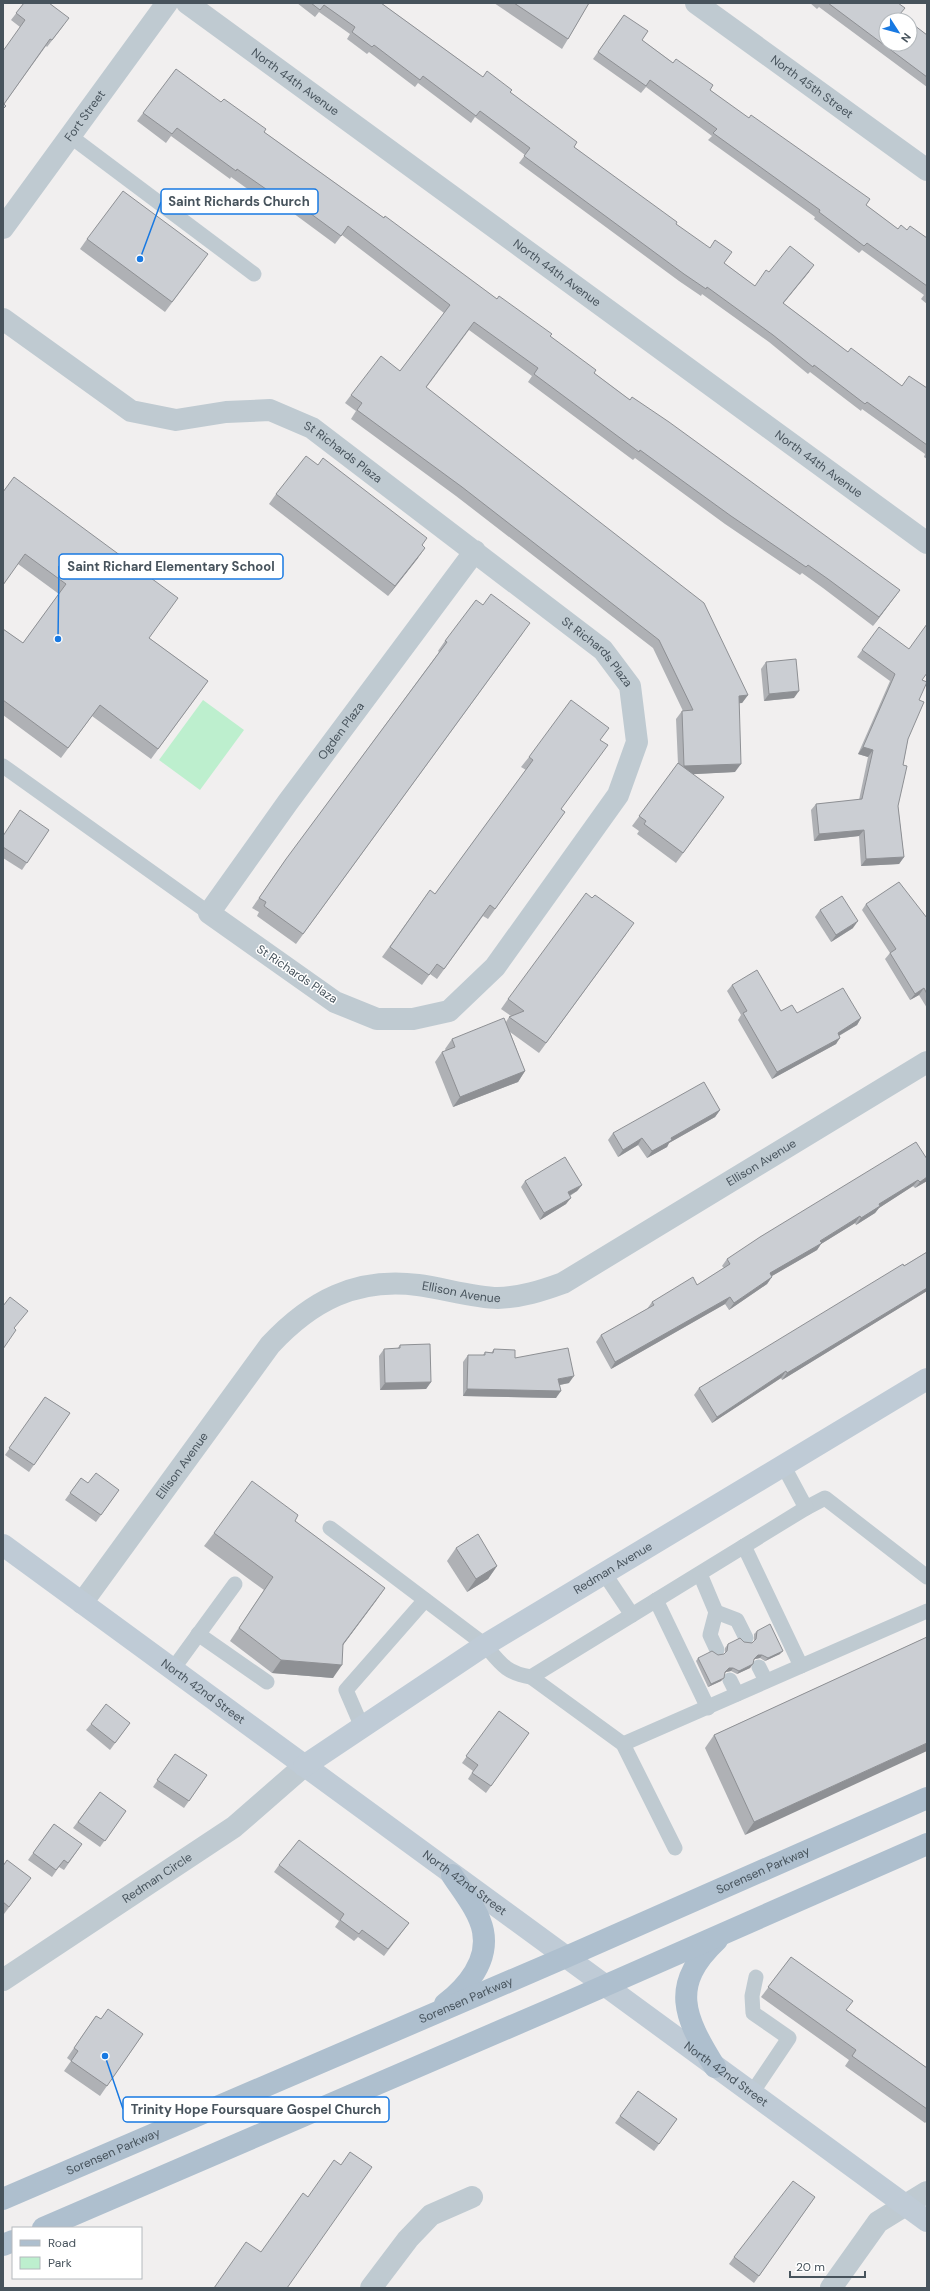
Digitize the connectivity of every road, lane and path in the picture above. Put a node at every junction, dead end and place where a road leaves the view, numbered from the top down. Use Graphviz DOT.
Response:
graph roads {
  1 [pos="167,3"];
  2 [pos="187,3"];
  3 [pos="696,3"];
  4 [pos="70,136"];
  5 [pos="927,170"];
  6 [pos="3,228"];
  7 [pos="254,274"];
  8 [pos="3,319"];
  9 [pos="927,543"];
  10 [pos="475,551"];
  11 [pos="3,766"];
  12 [pos="209,913"];
  13 [pos="927,1062"];
  14 [pos="927,1379"];
  15 [pos="783,1465"];
  16 [pos="806,1508"];
  17 [pos="330,1528"];
  18 [pos="3,1545"];
  19 [pos="744,1546"];
  20 [pos="604,1573"];
  21 [pos="700,1574"];
  22 [pos="927,1578"];
  23 [pos="235,1584"];
  24 [pos="425,1600"];
  25 [pos="656,1600"];
  26 [pos="82,1603"];
  27 [pos="927,1611"];
  28 [pos="716,1612"];
  29 [pos="632,1615"];
  30 [pos="198,1634"];
  31 [pos="746,1638"];
  32 [pos="485,1645"];
  33 [pos="717,1650"];
  34 [pos="759,1666"];
  35 [pos="801,1666"];
  36 [pos="173,1669"];
  37 [pos="532,1677"];
  38 [pos="730,1680"];
  39 [pos="766,1681"];
  40 [pos="267,1682"];
  41 [pos="738,1694"];
  42 [pos="708,1708"];
  43 [pos="362,1727"];
  44 [pos="624,1744"];
  45 [pos="304,1766"];
  46 [pos="927,1798"];
  47 [pos="927,1844"];
  48 [pos="675,1848"];
  49 [pos="452,1875"];
  50 [pos="725,1932"];
  51 [pos="566,1957"];
  52 [pos="756,1978"];
  53 [pos="3,1980"];
  54 [pos="604,1986"];
  55 [pos="428,2016"];
  56 [pos="715,2067"];
  57 [pos="752,2093"];
  58 [pos="927,2192"];
  59 [pos="472,2197"];
  60 [pos="3,2199"];
  61 [pos="906,2205"];
  62 [pos="927,2221"];
  63 [pos="45,2227"];
  64 [pos="371,2288"];
  65 [pos="831,2288"];
  1 -- 4 [label="street, Fort Street"];
  2 -- 9 [label="street, North 44th Avenue"];
  3 -- 5 [label="street, North 45th Street"];
  4 -- 6 [label="street, Fort Street"];
  4 -- 7 [label="lane"];
  8 -- 10 [label="street, St Richards Plaza"];
  10 -- 12 [label="street, Ogden Plaza"];
  10 -- 12 [label="street, St Richards Plaza"];
  11 -- 12 [label="lane"];
  13 -- 26 [label="street, Ellison Avenue"];
  14 -- 15 [label="street, Redman Avenue"];
  15 -- 16 [label="lane"];
  15 -- 20 [label="street, Redman Avenue"];
  16 -- 19 [label="lane"];
  16 -- 22 [label="lane"];
  17 -- 24 [label="lane"];
  18 -- 26 [label="street, North 42nd Street"];
  19 -- 21 [label="lane"];
  19 -- 35 [label="lane"];
  20 -- 29 [label="lane"];
  20 -- 32 [label="street, Redman Avenue"];
  21 -- 25 [label="lane"];
  21 -- 28 [label="lane"];
  23 -- 30 [label="lane"];
  24 -- 32 [label="lane"];
  24 -- 43 [label="lane"];
  25 -- 29 [label="lane"];
  25 -- 42 [label="lane"];
  26 -- 36 [label="street, North 42nd Street"];
  27 -- 35 [label="lane"];
  28 -- 31 [label="lane"];
  28 -- 33 [label="lane"];
  29 -- 37 [label="lane"];
  30 -- 36 [label="lane"];
  30 -- 40 [label="lane"];
  32 -- 37 [label="lane"];
  32 -- 43 [label="street, Redman Avenue"];
  34 -- 39 [label="lane"];
  35 -- 39 [label="lane"];
  36 -- 45 [label="street, North 42nd Street"];
  37 -- 44 [label="lane"];
  38 -- 41 [label="lane"];
  39 -- 41 [label="lane"];
  41 -- 42 [label="lane"];
  42 -- 44 [label="lane"];
  43 -- 45 [label="street, Redman Avenue"];
  44 -- 48 [label="lane"];
  45 -- 49 [label="street, North 42nd Street"];
  45 -- 53 [label="street, Redman Circle"];
  46 -- 51 [label="main road, Sorensen Parkway"];
  47 -- 50 [label="main road"];
  49 -- 51 [label="street, North 42nd Street"];
  49 -- 55 [label="main road"];
  50 -- 54 [label="main road"];
  50 -- 56 [label="main road"];
  51 -- 54 [label="street, North 42nd Street"];
  51 -- 55 [label="main road, Sorensen Parkway"];
  52 -- 57 [label="lane"];
  54 -- 56 [label="street, North 42nd Street"];
  54 -- 63 [label="main road"];
  55 -- 60 [label="main road, Sorensen Parkway"];
  56 -- 57 [label="street, North 42nd Street"];
  57 -- 61 [label="street, North 42nd Street"];
  58 -- 61 [label="street"];
  59 -- 64 [label="street"];
  61 -- 62 [label="street, North 42nd Street"];
  61 -- 65 [label="street"];
}
